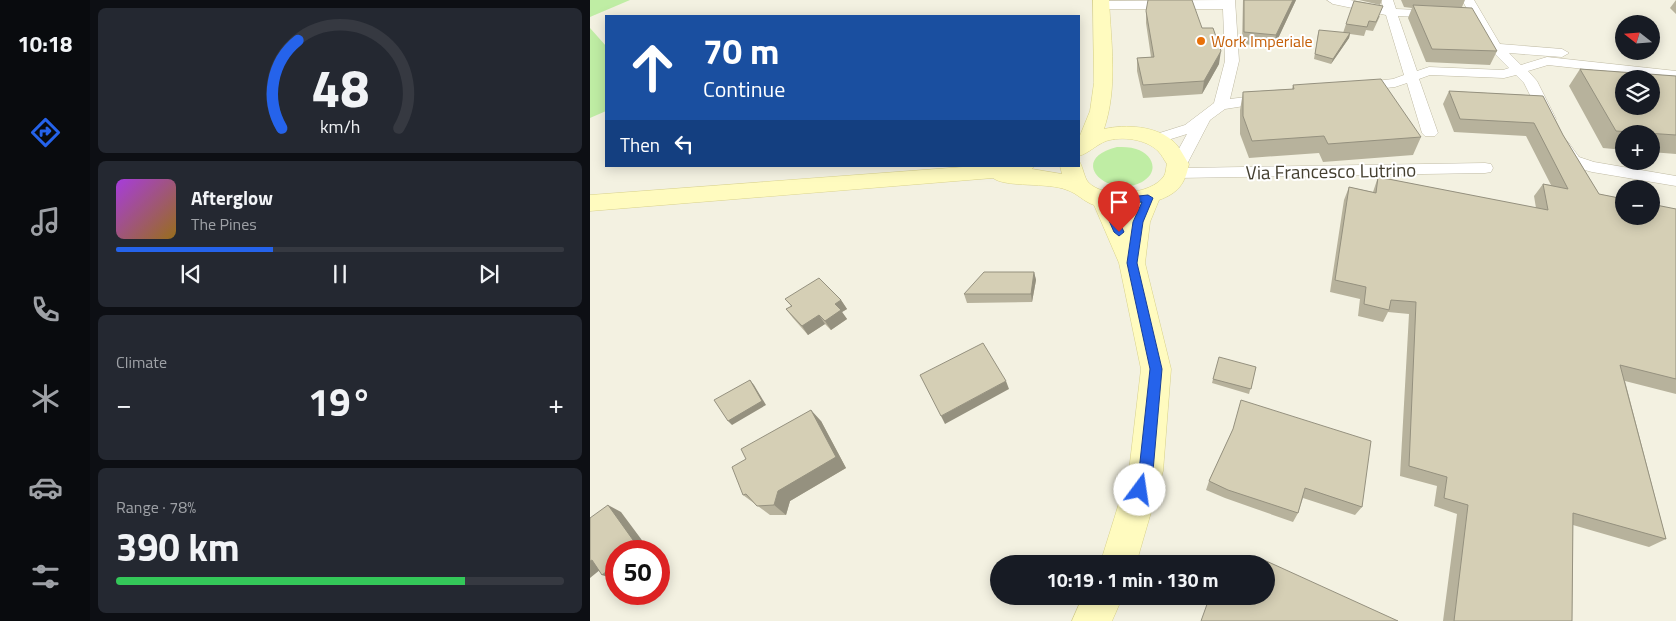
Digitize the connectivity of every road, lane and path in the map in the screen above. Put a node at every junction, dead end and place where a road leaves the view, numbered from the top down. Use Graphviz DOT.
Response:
graph roads {
  1 [pos="1333,0"];
  2 [pos="1468,0"];
  3 [pos="1229,2"];
  4 [pos="1101,3"];
  5 [pos="1389,6"];
  6 [pos="1478,16"];
  7 [pos="1496,48"];
  8 [pos="1676,66"];
  9 [pos="1517,70"];
  10 [pos="1412,75"];
  11 [pos="1676,75"];
  12 [pos="1104,83"];
  13 [pos="1345,89"];
  14 [pos="1285,96"];
  15 [pos="1221,105"];
  16 [pos="1205,115"];
  17 [pos="1430,133"];
  18 [pos="1145,137"];
  19 [pos="1084,146"];
  20 [pos="1018,167"];
  21 [pos="1485,168"];
  22 [pos="1177,170"];
  23 [pos="983,174"];
  24 [pos="1074,175"];
  25 [pos="1676,181"];
  26 [pos="1148,198"];
  27 [pos="1104,200"];
  28 [pos="590,203"];
  29 [pos="1132,263"];
  30 [pos="1121,555"];
  31 [pos="1099,605"];
  32 [pos="1091,621"];
  1 -- 5 [label="street"];
  2 -- 6 [label="street"];
  3 -- 4 [label="street"];
  3 -- 15 [label="street"];
  4 -- 12 [label="main road"];
  5 -- 6 [label="street"];
  5 -- 10 [label="street"];
  6 -- 7 [label="street"];
  7 -- 8 [label="street"];
  7 -- 9 [label="street"];
  9 -- 10 [label="street"];
  9 -- 11 [label="street"];
  9 -- 25 [label="street"];
  10 -- 13 [label="street"];
  10 -- 17 [label="street"];
  12 -- 18 [label="main road"];
  12 -- 19 [label="main road"];
  14 -- 15 [label="street"];
  15 -- 16 [label="street"];
  16 -- 18 [label="street"];
  16 -- 22 [label="street"];
  18 -- 19 [label="main road"];
  18 -- 22 [label="main road"];
  20 -- 23 [label="main road"];
  21 -- 22 [label="street, Via Francesco Lutrino"];
  22 -- 26 [label="main road"];
  23 -- 24 [label="main road"];
  23 -- 28 [label="main road"];
  24 -- 27 [label="main road"];
  26 -- 27 [label="main road"];
  26 -- 29 [label="main road"];
  27 -- 29 [label="main road"];
  29 -- 30 [label="main road"];
  31 -- 32 [label="main road"];
}
